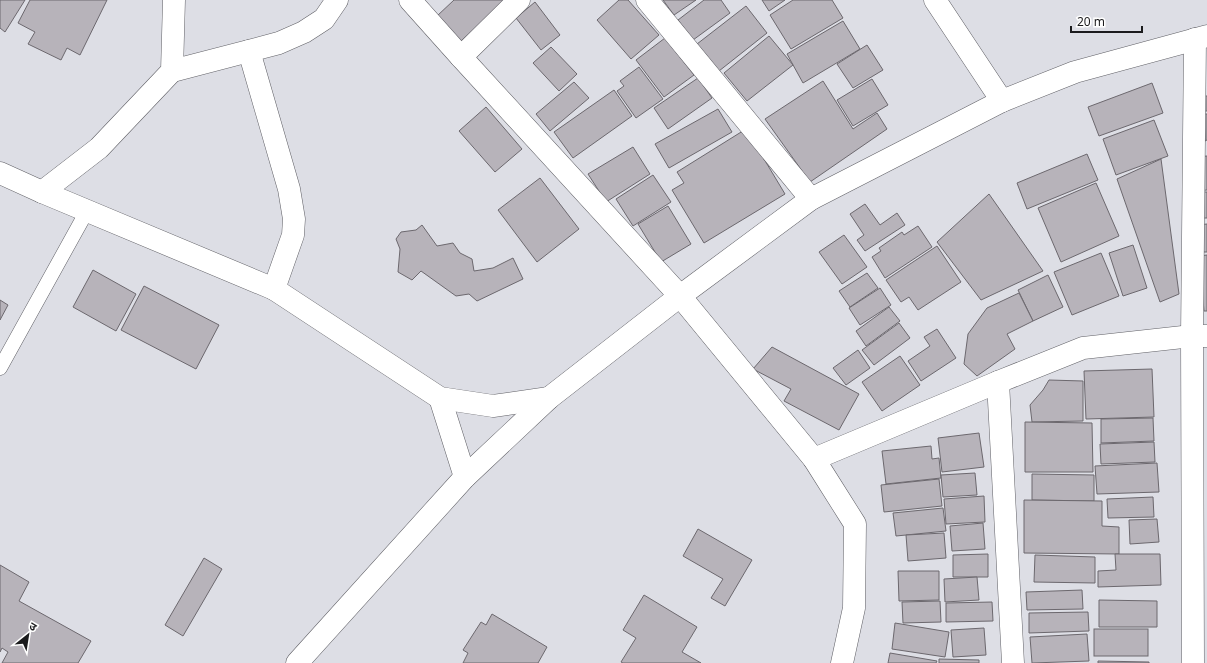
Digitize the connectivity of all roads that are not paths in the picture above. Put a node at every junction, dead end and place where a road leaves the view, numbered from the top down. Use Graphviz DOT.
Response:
graph roads {
  1 [pos="174,0"];
  2 [pos="337,0"];
  3 [pos="410,0"];
  4 [pos="519,0"];
  5 [pos="647,0"];
  6 [pos="941,2"];
  7 [pos="1201,38"];
  8 [pos="249,51"];
  9 [pos="461,57"];
  10 [pos="172,71"];
  11 [pos="1002,101"];
  12 [pos="0,173"];
  13 [pos="42,192"];
  14 [pos="811,199"];
  15 [pos="87,211"];
  16 [pos="274,289"];
  17 [pos="680,296"];
  18 [pos="1200,336"];
  19 [pos="0,368"];
  20 [pos="998,382"];
  21 [pos="440,398"];
  22 [pos="549,398"];
  23 [pos="814,459"];
  24 [pos="465,477"];
  25 [pos="297,663"];
  26 [pos="842,663"];
  27 [pos="1013,663"];
  28 [pos="1193,663"];
  1 -- 10 [label="street"];
  2 -- 8 [label="street"];
  3 -- 9 [label="street"];
  4 -- 9 [label="street"];
  5 -- 14 [label="street"];
  6 -- 11 [label="street"];
  7 -- 11 [label="street"];
  7 -- 18 [label="street"];
  8 -- 10 [label="street"];
  8 -- 16 [label="street"];
  9 -- 17 [label="street"];
  10 -- 13 [label="street"];
  11 -- 14 [label="street"];
  12 -- 13 [label="street"];
  13 -- 15 [label="street"];
  14 -- 17 [label="street"];
  15 -- 16 [label="street"];
  15 -- 19 [label="lane"];
  16 -- 21 [label="street"];
  17 -- 22 [label="street"];
  17 -- 23 [label="street"];
  18 -- 20 [label="street"];
  18 -- 28 [label="street"];
  20 -- 23 [label="street"];
  20 -- 27 [label="street"];
  21 -- 22 [label="street"];
  21 -- 24 [label="street"];
  22 -- 24 [label="street"];
  23 -- 26 [label="street"];
  24 -- 25 [label="street"];
}
